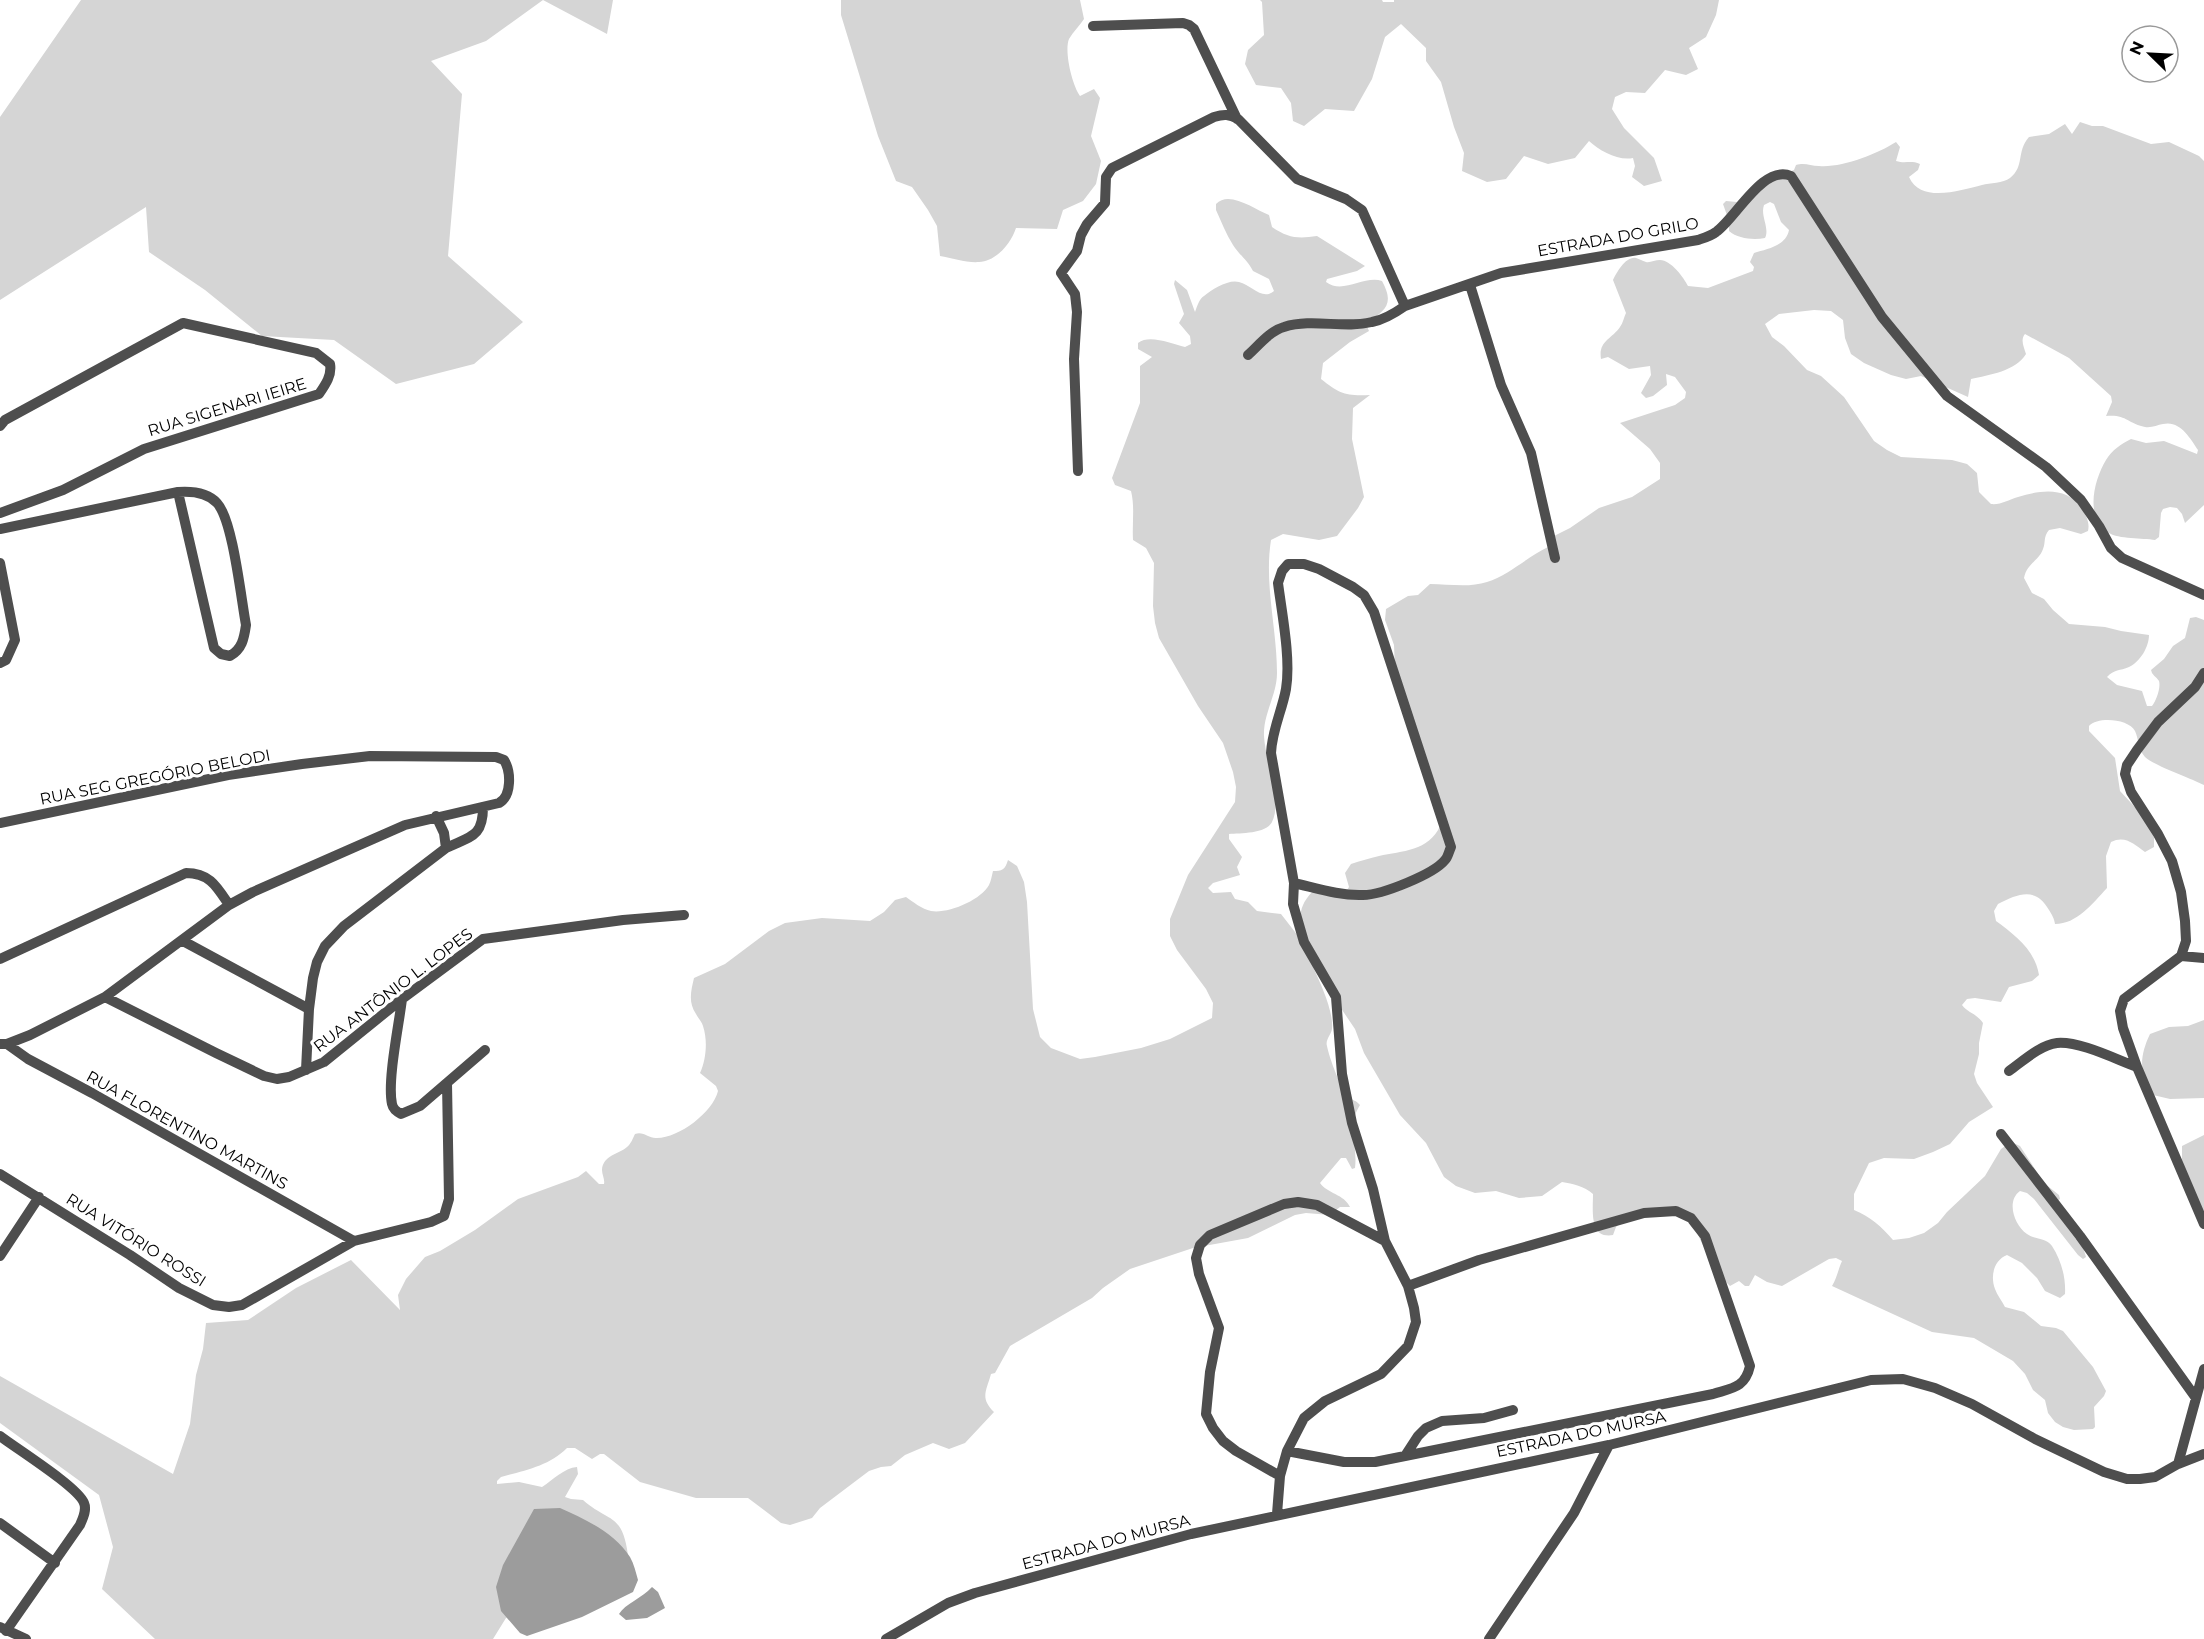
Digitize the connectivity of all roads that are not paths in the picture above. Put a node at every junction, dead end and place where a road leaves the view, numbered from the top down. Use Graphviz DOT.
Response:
graph roads {
  1 [pos="1093,26"];
  2 [pos="1238,119"];
  3 [pos="1470,285"];
  4 [pos="1405,306"];
  5 [pos="1248,355"];
  6 [pos="0,426"];
  7 [pos="1078,471"];
  8 [pos="178,492"];
  9 [pos="5,512"];
  10 [pos="0,529"];
  11 [pos="1555,558"];
  12 [pos="0,563"];
  13 [pos="2204,595"];
  14 [pos="0,663"];
  15 [pos="2204,673"];
  16 [pos="483,807"];
  17 [pos="436,816"];
  18 [pos="0,823"];
  19 [pos="446,848"];
  20 [pos="1294,883"];
  21 [pos="230,905"];
  22 [pos="684,915"];
  23 [pos="183,941"];
  24 [pos="2181,956"];
  25 [pos="2204,958"];
  26 [pos="0,959"];
  27 [pos="105,997"];
  28 [pos="402,999"];
  29 [pos="309,1009"];
  30 [pos="3,1044"];
  31 [pos="484,1050"];
  32 [pos="2137,1067"];
  33 [pos="306,1070"];
  34 [pos="2009,1071"];
  35 [pos="447,1083"];
  36 [pos="2001,1134"];
  37 [pos="0,1174"];
  38 [pos="39,1197"];
  39 [pos="2204,1224"];
  40 [pos="354,1241"];
  41 [pos="1385,1241"];
  42 [pos="0,1256"];
  43 [pos="1408,1286"];
  44 [pos="2204,1369"];
  45 [pos="2196,1398"];
  46 [pos="1513,1410"];
  47 [pos="0,1437"];
  48 [pos="1609,1445"];
  49 [pos="1287,1451"];
  50 [pos="2204,1454"];
  51 [pos="1405,1456"];
  52 [pos="2178,1464"];
  53 [pos="1280,1476"];
  54 [pos="1277,1514"];
  55 [pos="0,1523"];
  56 [pos="55,1563"];
  57 [pos="3,1629"];
  58 [pos="26,1639"];
  59 [pos="886,1639"];
  60 [pos="1489,1639"];
  1 -- 2 [label="street"];
  2 -- 4 [label="street"];
  2 -- 7 [label="street"];
  3 -- 4 [label="street, ESTRADA DO GRILO"];
  3 -- 11 [label="street"];
  3 -- 13 [label="street, ESTRADA DO GRILO"];
  4 -- 5 [label="street, ESTRADA DO GRILO"];
  6 -- 9 [label="street, RUA SIGENARI IEIRE"];
  8 -- 8 [label="street"];
  8 -- 10 [label="street"];
  12 -- 14 [label="street"];
  15 -- 24 [label="street"];
  16 -- 17 [label="street"];
  16 -- 18 [label="street, RUA SEG GREGÓRIO BELODI"];
  16 -- 19 [label="street"];
  17 -- 19 [label="street"];
  17 -- 21 [label="street"];
  19 -- 29 [label="street"];
  20 -- 20 [label="street"];
  20 -- 41 [label="street"];
  21 -- 23 [label="street"];
  21 -- 26 [label="street"];
  22 -- 28 [label="street, RUA ANTÔNIO L. LOPES"];
  23 -- 27 [label="street"];
  23 -- 29 [label="street"];
  24 -- 25 [label="street"];
  24 -- 32 [label="street"];
  27 -- 30 [label="street"];
  27 -- 33 [label="street, RUA ANTÔNIO L. LOPES"];
  28 -- 33 [label="street, RUA ANTÔNIO L. LOPES"];
  28 -- 35 [label="street"];
  29 -- 33 [label="street"];
  30 -- 40 [label="street, RUA FLORENTINO MARTINS"];
  31 -- 35 [label="street"];
  32 -- 34 [label="street"];
  32 -- 39 [label="street"];
  35 -- 40 [label="street, RUA VITÓRIO ROSSI"];
  36 -- 45 [label="street"];
  37 -- 38 [label="street, RUA VITÓRIO ROSSI"];
  38 -- 40 [label="street, RUA VITÓRIO ROSSI"];
  38 -- 42 [label="street"];
  41 -- 43 [label="street"];
  41 -- 53 [label="street"];
  43 -- 49 [label="street"];
  43 -- 51 [label="street"];
  44 -- 45 [label="street"];
  45 -- 52 [label="street"];
  46 -- 51 [label="street"];
  47 -- 56 [label="street"];
  48 -- 52 [label="street, ESTRADA DO MURSA"];
  48 -- 54 [label="street, ESTRADA DO MURSA"];
  48 -- 60 [label="street"];
  49 -- 51 [label="street"];
  49 -- 53 [label="street"];
  50 -- 52 [label="street, ESTRADA DO MURSA"];
  53 -- 54 [label="street"];
  54 -- 59 [label="street, ESTRADA DO MURSA"];
  55 -- 56 [label="street"];
  56 -- 57 [label="street"];
  57 -- 58 [label="street"];
}
